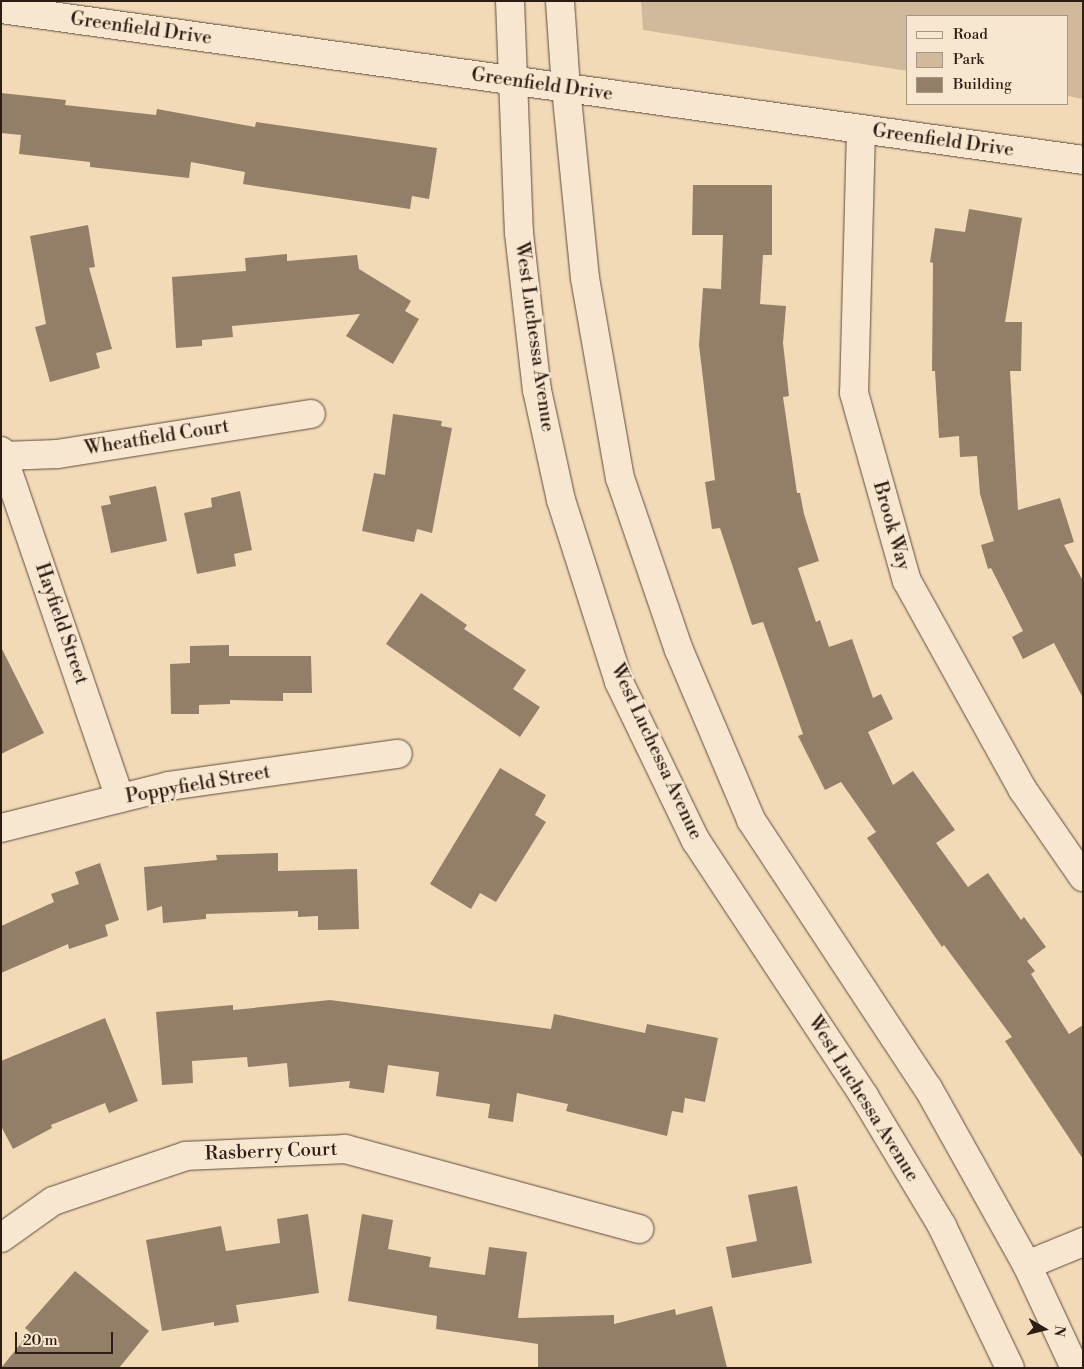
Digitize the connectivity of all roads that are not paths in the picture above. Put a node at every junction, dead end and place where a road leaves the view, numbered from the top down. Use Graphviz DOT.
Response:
graph roads {
  1 [pos="510,1"];
  2 [pos="560,1"];
  3 [pos="1,9"];
  4 [pos="513,81"];
  5 [pos="566,88"];
  6 [pos="861,129"];
  7 [pos="1083,160"];
  8 [pos="311,414"];
  9 [pos="2,453"];
  10 [pos="398,754"];
  11 [pos="120,798"];
  12 [pos="1,828"];
  13 [pos="1083,877"];
  14 [pos="639,1229"];
  15 [pos="1,1238"];
  16 [pos="1083,1242"];
  17 [pos="1027,1265"];
  18 [pos="1010,1368"];
  19 [pos="1075,1368"];
  1 -- 4 [label="street, West Luchessa Avenue"];
  2 -- 5 [label="street"];
  3 -- 4 [label="street, Greenfield Drive"];
  4 -- 5 [label="street, Greenfield Drive"];
  4 -- 18 [label="street, West Luchessa Avenue"];
  5 -- 6 [label="street, Greenfield Drive"];
  5 -- 17 [label="street"];
  6 -- 7 [label="street, Greenfield Drive"];
  6 -- 13 [label="street, Brook Way"];
  8 -- 9 [label="street, Wheatfield Court"];
  9 -- 11 [label="street, Hayfield Street"];
  10 -- 11 [label="street, Poppyfield Street"];
  11 -- 12 [label="street, Poppyfield Street"];
  14 -- 15 [label="street, Rasberry Court"];
  16 -- 17 [label="street"];
  17 -- 19 [label="street"];
}
